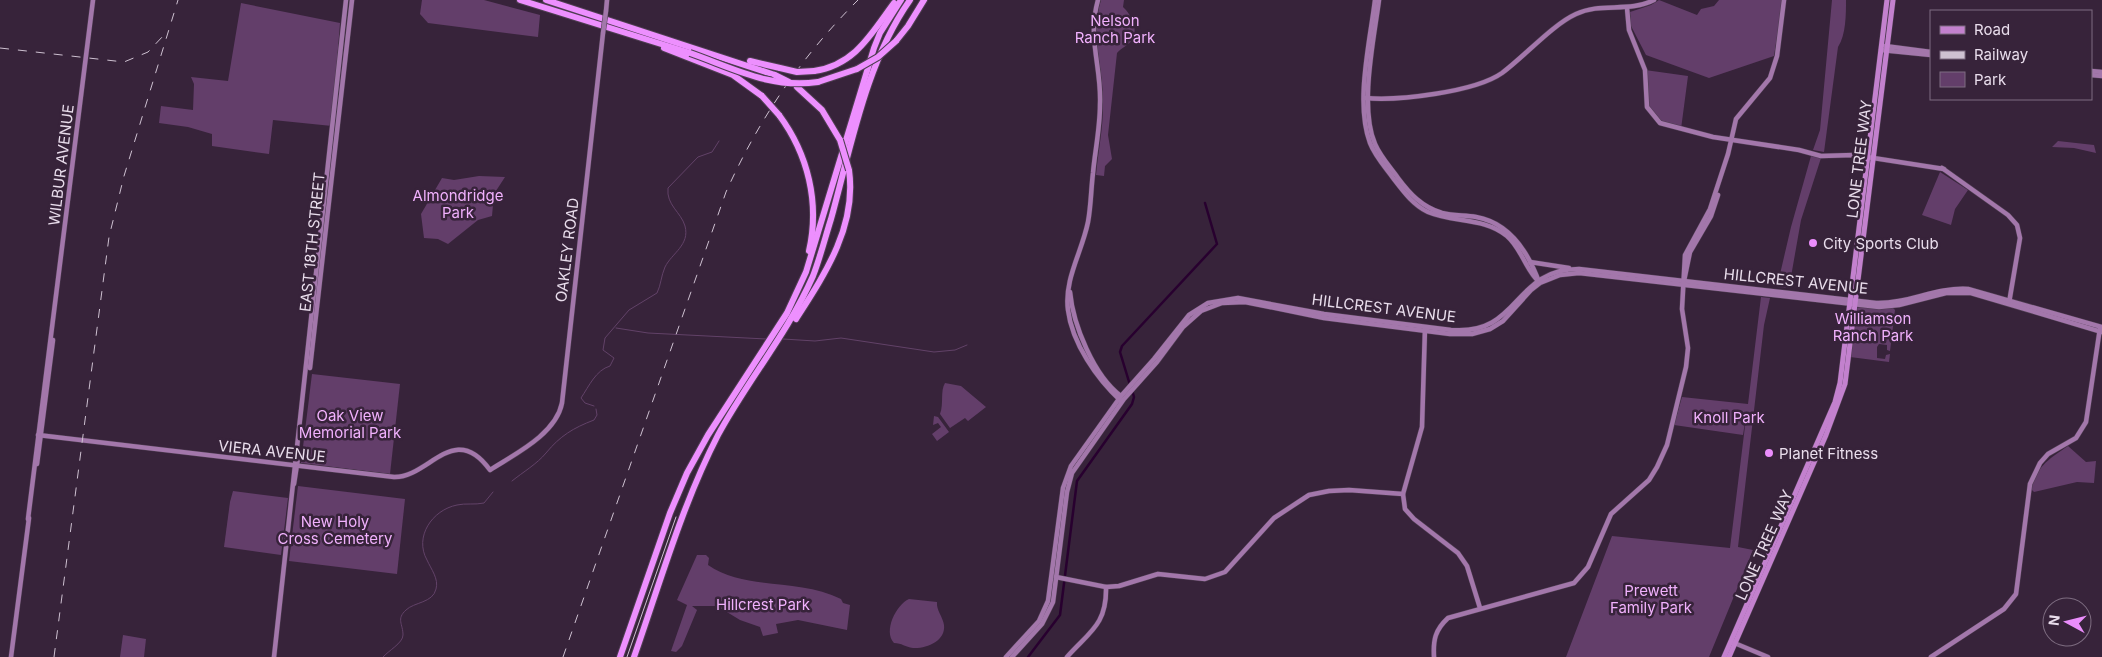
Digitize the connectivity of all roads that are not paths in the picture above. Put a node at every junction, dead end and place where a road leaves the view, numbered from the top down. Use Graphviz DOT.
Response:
graph roads {
  1 [pos="93,0"];
  2 [pos="346,0"];
  3 [pos="352,0"];
  4 [pos="520,0"];
  5 [pos="546,0"];
  6 [pos="607,0"];
  7 [pos="896,0"];
  8 [pos="901,0"];
  9 [pos="910,0"];
  10 [pos="924,0"];
  11 [pos="1098,0"];
  12 [pos="1375,0"];
  13 [pos="1379,0"];
  14 [pos="1654,0"];
  15 [pos="1786,0"];
  16 [pos="1887,0"];
  17 [pos="1892,0"];
  18 [pos="1627,8"];
  19 [pos="611,28"];
  20 [pos="695,47"];
  21 [pos="1883,48"];
  22 [pos="1930,54"];
  23 [pos="1366,98"];
  24 [pos="1732,141"];
  25 [pos="1870,156"];
  26 [pos="1530,262"];
  27 [pos="1572,269"];
  28 [pos="1539,281"];
  29 [pos="1684,283"];
  30 [pos="1852,302"];
  31 [pos="2010,302"];
  32 [pos="787,313"];
  33 [pos="1425,328"];
  34 [pos="2100,329"];
  35 [pos="774,345"];
  36 [pos="1133,386"];
  37 [pos="1121,399"];
  38 [pos="39,435"];
  39 [pos="296,467"];
  40 [pos="490,470"];
  41 [pos="1403,494"];
  42 [pos="1060,577"];
  43 [pos="1106,587"];
  44 [pos="2016,591"];
  45 [pos="1480,608"];
  46 [pos="1733,642"];
  47 [pos="11,657"];
  48 [pos="274,657"];
  49 [pos="620,657"];
  50 [pos="634,657"];
  51 [pos="1006,657"];
  52 [pos="1012,657"];
  53 [pos="1067,657"];
  54 [pos="1434,657"];
  55 [pos="1724,657"];
  56 [pos="1729,657"];
  57 [pos="1768,657"];
  58 [pos="1926,657"];
  59 [pos="1930,657"];
  1 -- 38 [label="street, WILBUR AVENUE"];
  2 -- 39 [label="street, EAST 18TH STREET"];
  3 -- 39 [label="street, EAST 18TH STREET"];
  4 -- 19 [label="highway"];
  5 -- 20 [label="highway"];
  6 -- 40 [label="street, OAKLEY ROAD, bridge"];
  7 -- 20 [label="highway, bridge"];
  8 -- 32 [label="highway"];
  9 -- 35 [label="highway"];
  10 -- 19 [label="highway, bridge"];
  11 -- 37 [label="street"];
  12 -- 23 [label="street"];
  13 -- 23 [label="street"];
  14 -- 18 [label="street"];
  15 -- 24 [label="street"];
  16 -- 21 [label="main road, LONE TREE WAY"];
  17 -- 21 [label="main road, LONE TREE WAY"];
  18 -- 23 [label="street"];
  18 -- 24 [label="street"];
  19 -- 32 [label="highway, bridge"];
  20 -- 35 [label="highway, bridge"];
  21 -- 22 [label="street"];
  21 -- 25 [label="main road, LONE TREE WAY"];
  23 -- 26 [label="street"];
  23 -- 28 [label="street"];
  24 -- 25 [label="street"];
  24 -- 29 [label="street"];
  25 -- 30 [label="main road, LONE TREE WAY"];
  25 -- 31 [label="street"];
  26 -- 27 [label="street"];
  26 -- 28 [label="street"];
  27 -- 28 [label="street, HILLCREST AVENUE"];
  27 -- 29 [label="street, HILLCREST AVENUE"];
  28 -- 29 [label="street, HILLCREST AVENUE"];
  28 -- 33 [label="street, HILLCREST AVENUE"];
  29 -- 30 [label="street, HILLCREST AVENUE"];
  29 -- 45 [label="street"];
  30 -- 31 [label="street, HILLCREST AVENUE"];
  30 -- 46 [label="main road, LONE TREE WAY"];
  31 -- 34 [label="street, HILLCREST AVENUE"];
  32 -- 49 [label="highway"];
  33 -- 36 [label="street, HILLCREST AVENUE"];
  33 -- 41 [label="street"];
  34 -- 44 [label="street"];
  35 -- 50 [label="highway"];
  36 -- 37 [label="street, HILLCREST AVENUE"];
  36 -- 37 [label="street, HILLCREST AVENUE"];
  37 -- 42 [label="street, HILLCREST AVENUE"];
  38 -- 39 [label="street, VIERA AVENUE"];
  38 -- 47 [label="street, WILBUR AVENUE"];
  39 -- 40 [label="street, VIERA AVENUE"];
  39 -- 48 [label="street, EAST 18TH STREET"];
  41 -- 43 [label="street"];
  41 -- 45 [label="street"];
  42 -- 43 [label="street"];
  42 -- 51 [label="street, HILLCREST AVENUE"];
  42 -- 52 [label="street, HILLCREST AVENUE"];
  43 -- 53 [label="street"];
  44 -- 58 [label="street"];
  44 -- 59 [label="street"];
  45 -- 54 [label="street"];
  46 -- 55 [label="main road, LONE TREE WAY"];
  46 -- 56 [label="main road, LONE TREE WAY"];
  46 -- 57 [label="street"];
}
